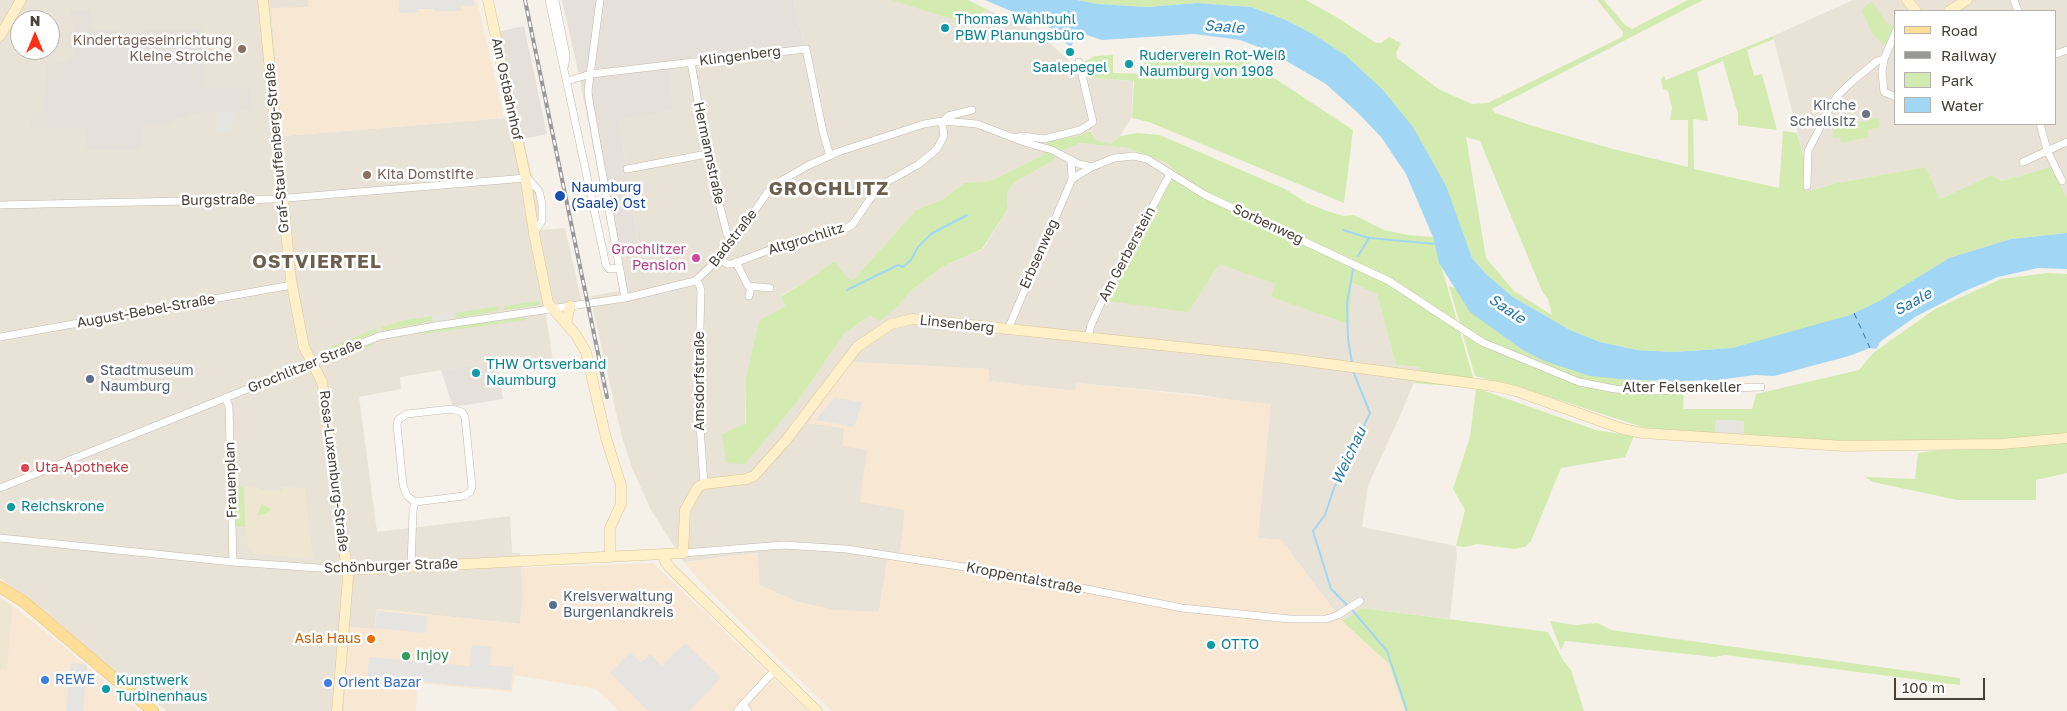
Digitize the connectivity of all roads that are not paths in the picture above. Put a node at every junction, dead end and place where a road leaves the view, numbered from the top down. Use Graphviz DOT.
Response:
graph roads {
  1 [pos="21,0"];
  2 [pos="263,0"];
  3 [pos="549,0"];
  4 [pos="555,0"];
  5 [pos="600,0"];
  6 [pos="1967,0"];
  7 [pos="488,1"];
  8 [pos="1951,10"];
  9 [pos="0,36"];
  10 [pos="1894,36"];
  11 [pos="1884,59"];
  12 [pos="691,62"];
  13 [pos="1079,62"];
  14 [pos="564,70"];
  15 [pos="591,74"];
  16 [pos="566,81"];
  17 [pos="1894,97"];
  18 [pos="972,110"];
  19 [pos="943,121"];
  20 [pos="2040,125"];
  21 [pos="1014,138"];
  22 [pos="2067,142"];
  23 [pos="2047,150"];
  24 [pos="707,154"];
  25 [pos="830,156"];
  26 [pos="1071,160"];
  27 [pos="2022,162"];
  28 [pos="1092,167"];
  29 [pos="627,169"];
  30 [pos="1170,174"];
  31 [pos="526,176"];
  32 [pos="1072,179"];
  33 [pos="2062,181"];
  34 [pos="1807,186"];
  35 [pos="281,199"];
  36 [pos="0,205"];
  37 [pos="734,241"];
  38 [pos="719,259"];
  39 [pos="736,262"];
  40 [pos="619,268"];
  41 [pos="695,281"];
  42 [pos="292,285"];
  43 [pos="751,288"];
  44 [pos="770,288"];
  45 [pos="749,296"];
  46 [pos="625,298"];
  47 [pos="570,306"];
  48 [pos="552,309"];
  49 [pos="1440,315"];
  50 [pos="566,324"];
  51 [pos="1008,329"];
  52 [pos="0,337"];
  53 [pos="1088,337"];
  54 [pos="310,358"];
  55 [pos="1761,387"];
  56 [pos="226,399"];
  57 [pos="2067,438"];
  58 [pos="704,484"];
  59 [pos="0,488"];
  60 [pos="415,502"];
  61 [pos="0,538"];
  62 [pos="683,553"];
  63 [pos="663,554"];
  64 [pos="610,557"];
  65 [pos="233,562"];
  66 [pos="411,566"];
  67 [pos="347,570"];
  68 [pos="0,588"];
  69 [pos="1360,601"];
  70 [pos="776,670"];
  71 [pos="740,708"];
  72 [pos="153,711"];
  73 [pos="337,711"];
  74 [pos="748,711"];
  75 [pos="817,711"];
  1 -- 9 [label="main road"];
  2 -- 35 [label="main road, Graf-Stauffenberg-Straße"];
  3 -- 14 [label="street"];
  4 -- 14 [label="street"];
  5 -- 15 [label="street"];
  6 -- 8 [label="main road"];
  7 -- 31 [label="main road, Am Ostbahnhof"];
  10 -- 11 [label="street"];
  11 -- 17 [label="street"];
  11 -- 34 [label="street"];
  12 -- 15 [label="street, Klingenberg"];
  12 -- 24 [label="street, Hermannstraße"];
  12 -- 25 [label="street, Klingenberg"];
  13 -- 21 [label="street, Badstraße"];
  14 -- 16 [label="street"];
  15 -- 16 [label="street, Klingenberg"];
  15 -- 40 [label="street"];
  16 -- 40 [label="street"];
  18 -- 19 [label="street, Badstraße"];
  19 -- 21 [label="street, Badstraße"];
  19 -- 25 [label="street, Badstraße"];
  19 -- 39 [label="street, Altgrochlitz"];
  20 -- 23 [label="street"];
  21 -- 26 [label="street"];
  22 -- 23 [label="street"];
  23 -- 27 [label="street"];
  23 -- 33 [label="street"];
  24 -- 29 [label="street"];
  24 -- 37 [label="street, Hermannstraße"];
  25 -- 37 [label="street, Badstraße"];
  26 -- 28 [label="street"];
  26 -- 32 [label="street"];
  28 -- 30 [label="street, Sorbenweg"];
  28 -- 32 [label="street, Sorbenweg"];
  30 -- 49 [label="street, Sorbenweg"];
  30 -- 53 [label="street, Am Gerberstein"];
  31 -- 35 [label="street, Burgstraße"];
  31 -- 48 [label="main road, Am Ostbahnhof"];
  32 -- 51 [label="street, Erbsenweg"];
  35 -- 36 [label="street, Burgstraße"];
  35 -- 42 [label="main road, Graf-Stauffenberg-Straße"];
  37 -- 38 [label="street, Badstraße"];
  38 -- 39 [label="street, Altgrochlitz"];
  38 -- 41 [label="street, Badstraße"];
  39 -- 43 [label="street"];
  40 -- 46 [label="street"];
  41 -- 46 [label="street, Badstraße"];
  41 -- 58 [label="street, Amsdorfstraße"];
  42 -- 52 [label="street, August-Bebel-Straße"];
  42 -- 54 [label="main road, Graf-Stauffenberg-Straße"];
  43 -- 44 [label="street"];
  43 -- 45 [label="street"];
  46 -- 47 [label="street, Grochlitzer Straße"];
  47 -- 48 [label="street, Grochlitzer Straße"];
  47 -- 50 [label="main road"];
  48 -- 50 [label="main road"];
  48 -- 54 [label="street, Grochlitzer Straße"];
  49 -- 55 [label="street, Alter Felsenkeller"];
  50 -- 64 [label="main road"];
  51 -- 53 [label="main road, Linsenberg"];
  51 -- 58 [label="main road, Linsenberg"];
  53 -- 57 [label="main road, Linsenberg"];
  54 -- 56 [label="street, Grochlitzer Straße"];
  54 -- 67 [label="main road, Rosa-Luxemburg-Straße"];
  56 -- 59 [label="street, Grochlitzer Straße"];
  56 -- 65 [label="street, Frauenplan"];
  58 -- 62 [label="main road"];
  60 -- 60 [label="street"];
  60 -- 66 [label="street"];
  61 -- 65 [label="street, Schönburger Straße"];
  62 -- 63 [label="main road"];
  62 -- 69 [label="street, Kroppentalstraße"];
  63 -- 64 [label="main road, Schönburger Straße"];
  63 -- 70 [label="main road"];
  64 -- 66 [label="main road, Schönburger Straße"];
  65 -- 67 [label="street, Schönburger Straße"];
  66 -- 67 [label="main road, Schönburger Straße"];
  67 -- 73 [label="main road, Rosa-Luxemburg-Straße"];
  68 -- 72 [label="main road"];
  70 -- 71 [label="street"];
  70 -- 75 [label="main road"];
  71 -- 74 [label="street"];
}
